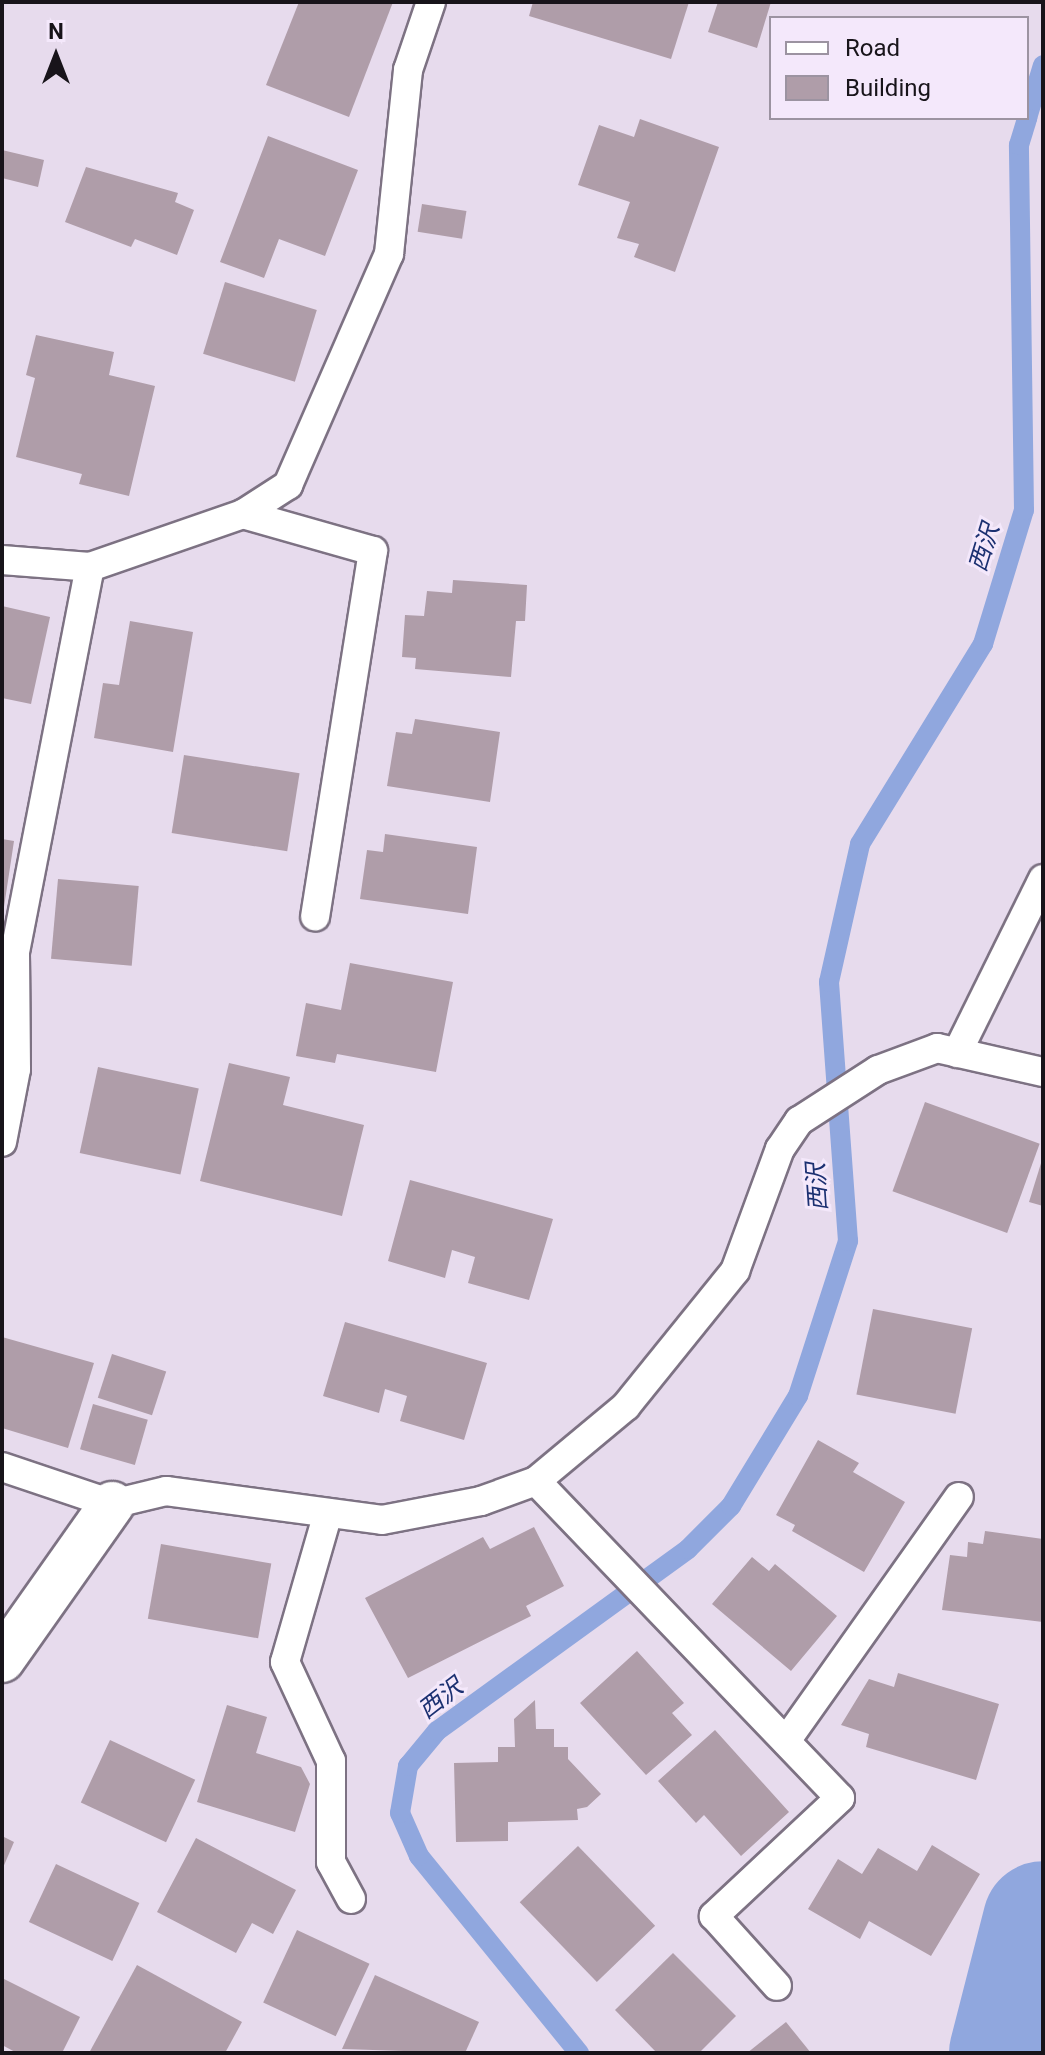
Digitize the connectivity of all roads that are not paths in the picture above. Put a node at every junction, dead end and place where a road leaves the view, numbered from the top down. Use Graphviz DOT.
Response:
graph roads {
  1 [pos="431,2"];
  2 [pos="243,514"];
  3 [pos="2,560"];
  4 [pos="90,567"];
  5 [pos="1043,879"];
  6 [pos="315,916"];
  7 [pos="957,1053"];
  8 [pos="1043,1072"];
  9 [pos="2,1142"];
  10 [pos="2,1467"];
  11 [pos="536,1481"];
  12 [pos="959,1497"];
  13 [pos="112,1504"];
  14 [pos="328,1513"];
  15 [pos="2,1660"];
  16 [pos="786,1741"];
  17 [pos="351,1899"];
  18 [pos="777,1986"];
  1 -- 2 [label="lane"];
  2 -- 4 [label="lane"];
  2 -- 6 [label="lane"];
  3 -- 4 [label="lane"];
  4 -- 9 [label="lane"];
  5 -- 7 [label="lane"];
  7 -- 8 [label="lane"];
  7 -- 11 [label="lane"];
  10 -- 13 [label="lane"];
  11 -- 14 [label="lane"];
  11 -- 16 [label="lane"];
  12 -- 16 [label="lane"];
  13 -- 14 [label="lane"];
  13 -- 15 [label="street"];
  14 -- 17 [label="lane"];
  16 -- 18 [label="lane"];
}
